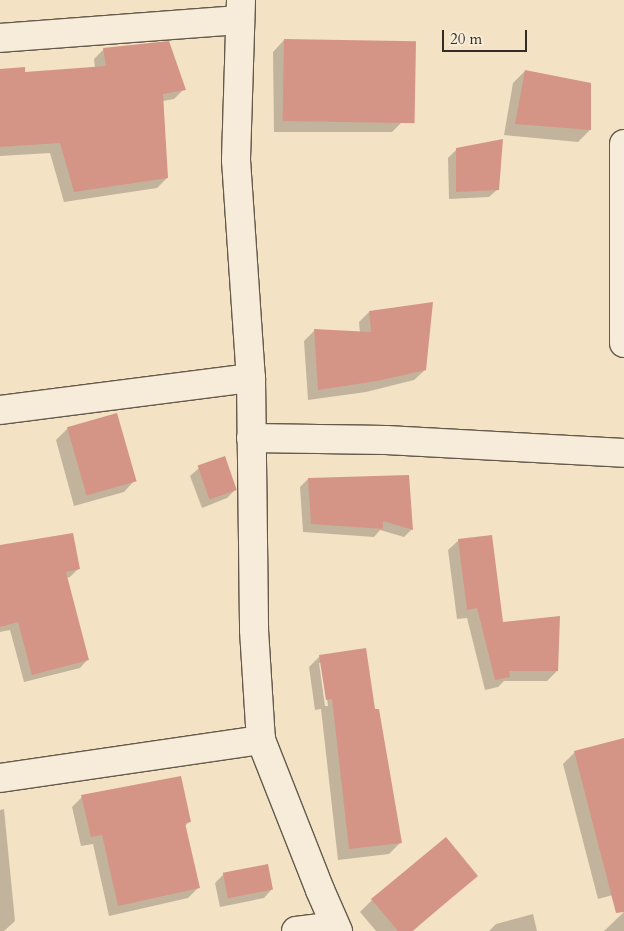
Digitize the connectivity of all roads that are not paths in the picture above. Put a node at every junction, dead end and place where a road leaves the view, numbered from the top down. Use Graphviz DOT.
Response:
graph roads {
  1 [pos="240,10"];
  2 [pos="0,38"];
  3 [pos="624,144"];
  4 [pos="623,271"];
  5 [pos="624,343"];
  6 [pos="251,378"];
  7 [pos="0,410"];
  8 [pos="251,438"];
  9 [pos="624,453"];
  10 [pos="261,740"];
  11 [pos="0,778"];
  12 [pos="337,928"];
  13 [pos="296,931"];
  1 -- 2 [label="street"];
  1 -- 6 [label="street"];
  3 -- 4 [label="street"];
  4 -- 5 [label="street"];
  6 -- 7 [label="street"];
  6 -- 8 [label="street"];
  8 -- 9 [label="street"];
  8 -- 10 [label="street"];
  10 -- 11 [label="street"];
  10 -- 12 [label="street"];
  12 -- 13 [label="street"];
}
